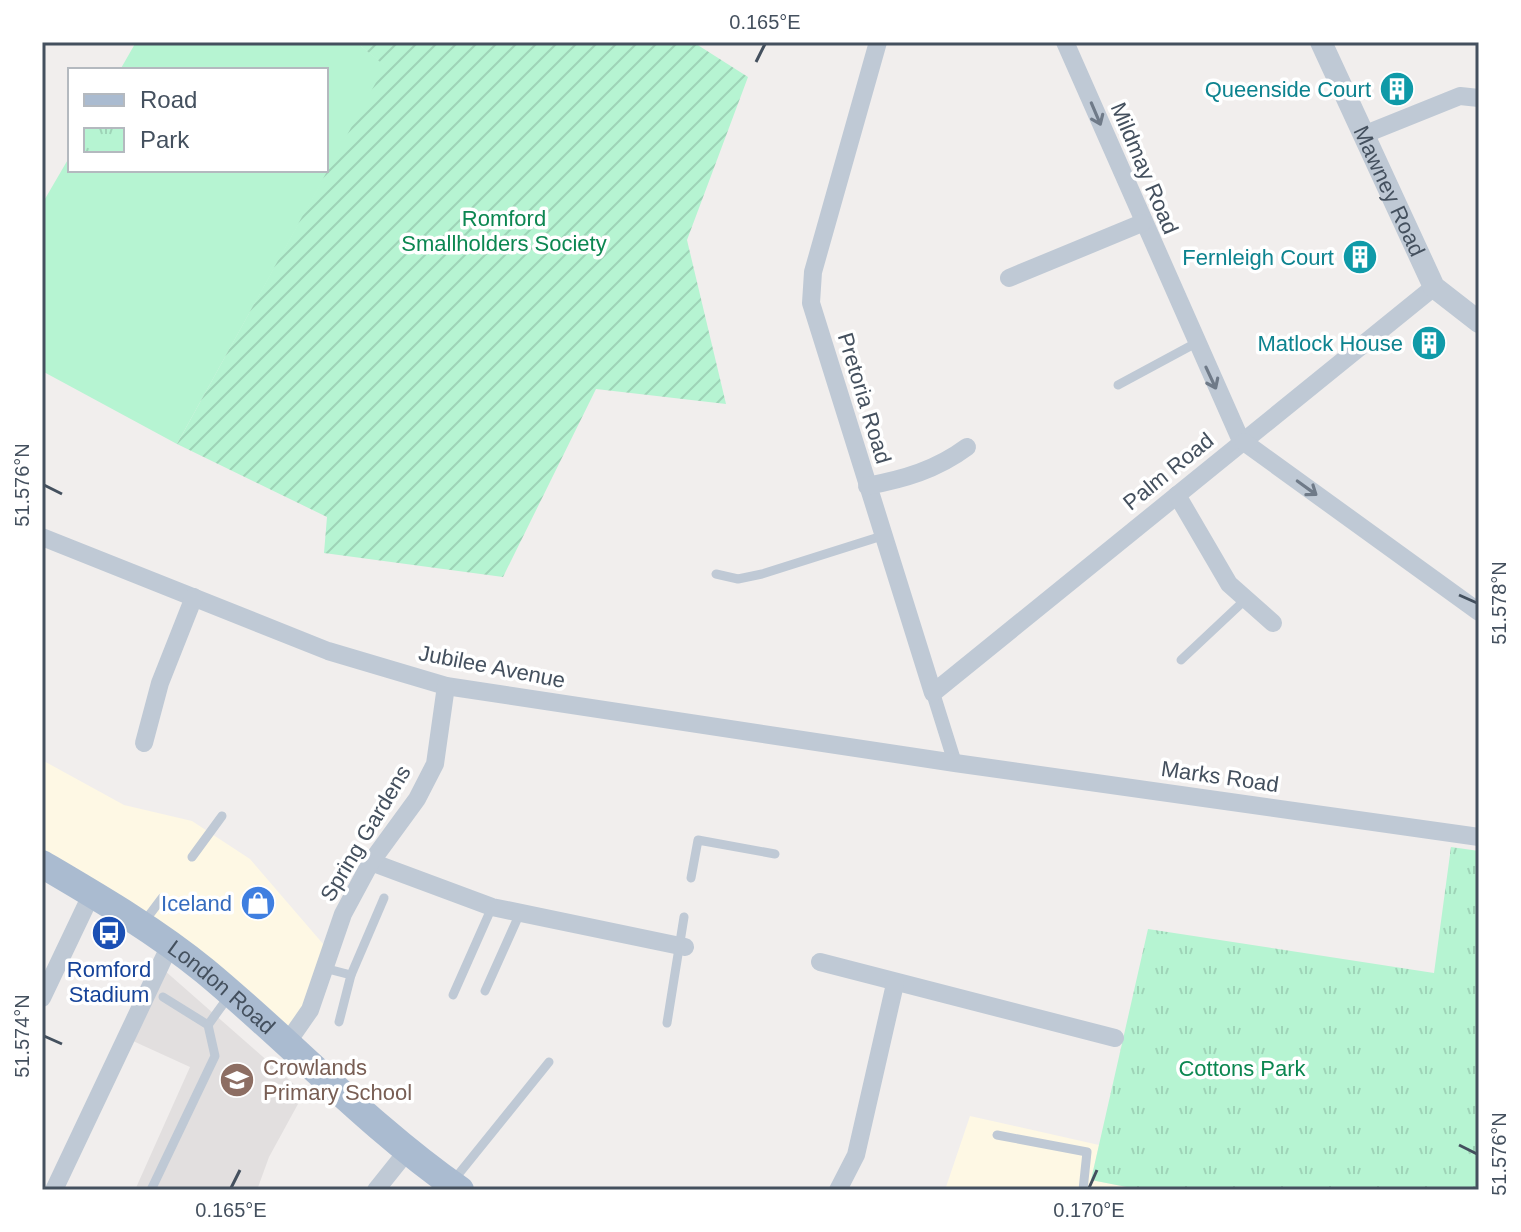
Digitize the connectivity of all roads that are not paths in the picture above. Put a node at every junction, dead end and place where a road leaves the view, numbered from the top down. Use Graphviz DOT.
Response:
graph roads {
  1 [pos="878,42"];
  2 [pos="1065,42"];
  3 [pos="1321,42"];
  4 [pos="1479,98"];
  5 [pos="1363,135"];
  6 [pos="1142,223"];
  7 [pos="1009,278"];
  8 [pos="1434,287"];
  9 [pos="1479,322"];
  10 [pos="1196,343"];
  11 [pos="1118,385"];
  12 [pos="1243,442"];
  13 [pos="967,447"];
  14 [pos="867,486"];
  15 [pos="1177,495"];
  16 [pos="882,536"];
  17 [pos="42,537"];
  18 [pos="716,574"];
  19 [pos="194,597"];
  20 [pos="1246,599"];
  21 [pos="1479,612"];
  22 [pos="1273,623"];
  23 [pos="1181,660"];
  24 [pos="446,686"];
  25 [pos="933,693"];
  26 [pos="144,743"];
  27 [pos="955,763"];
  28 [pos="222,816"];
  29 [pos="1479,837"];
  30 [pos="775,854"];
  31 [pos="192,857"];
  32 [pos="371,862"];
  33 [pos="42,864"];
  34 [pos="691,878"];
  35 [pos="92,893"];
  36 [pos="162,898"];
  37 [pos="384,898"];
  38 [pos="492,907"];
  39 [pos="520,913"];
  40 [pos="684,917"];
  41 [pos="142,925"];
  42 [pos="170,945"];
  43 [pos="682,946"];
  44 [pos="820,962"];
  45 [pos="324,968"];
  46 [pos="351,975"];
  47 [pos="895,984"];
  48 [pos="485,991"];
  49 [pos="231,993"];
  50 [pos="453,995"];
  51 [pos="163,997"];
  52 [pos="42,998"];
  53 [pos="339,1022"];
  54 [pos="667,1023"];
  55 [pos="208,1025"];
  56 [pos="1115,1038"];
  57 [pos="287,1043"];
  58 [pos="549,1062"];
  59 [pos="997,1135"];
  60 [pos="408,1150"];
  61 [pos="455,1187"];
  62 [pos="54,1190"];
  63 [pos="151,1190"];
  64 [pos="376,1190"];
  65 [pos="838,1190"];
  66 [pos="1083,1190"];
  1 -- 14 [label="street, Pretoria Road"];
  2 -- 6 [label="street, Mildmay Road, one-way"];
  3 -- 5 [label="street, Mawney Road"];
  4 -- 5 [label="street"];
  5 -- 8 [label="street, Mawney Road"];
  6 -- 7 [label="street"];
  6 -- 10 [label="street, Mildmay Road"];
  8 -- 9 [label="street, Mawney Road"];
  8 -- 12 [label="street, Palm Road"];
  10 -- 11 [label="lane"];
  10 -- 12 [label="street, Mildmay Road, one-way"];
  12 -- 15 [label="street, Palm Road"];
  12 -- 21 [label="street, Mildmay Road, one-way"];
  13 -- 14 [label="street"];
  14 -- 16 [label="street, Pretoria Road"];
  15 -- 20 [label="street"];
  15 -- 25 [label="street, Palm Road"];
  16 -- 18 [label="lane"];
  16 -- 25 [label="street, Pretoria Road"];
  17 -- 19 [label="street, Jubilee Avenue"];
  19 -- 24 [label="street, Jubilee Avenue"];
  19 -- 26 [label="street"];
  20 -- 22 [label="street"];
  20 -- 23 [label="lane"];
  24 -- 27 [label="street, Jubilee Avenue"];
  24 -- 32 [label="street, Spring Gardens"];
  25 -- 27 [label="street, Pretoria Road"];
  27 -- 29 [label="street, Marks Road"];
  28 -- 31 [label="lane"];
  30 -- 34 [label="lane"];
  32 -- 38 [label="street"];
  32 -- 45 [label="street, Spring Gardens"];
  33 -- 35 [label="main road, London Road"];
  35 -- 41 [label="main road, London Road"];
  35 -- 52 [label="street"];
  36 -- 41 [label="lane"];
  37 -- 46 [label="lane"];
  38 -- 39 [label="street"];
  38 -- 50 [label="lane"];
  39 -- 43 [label="street"];
  39 -- 48 [label="lane"];
  40 -- 43 [label="lane"];
  41 -- 42 [label="main road, London Road"];
  42 -- 49 [label="main road, London Road"];
  42 -- 62 [label="street"];
  43 -- 54 [label="lane"];
  44 -- 47 [label="street"];
  45 -- 46 [label="lane"];
  45 -- 57 [label="street, Spring Gardens"];
  46 -- 53 [label="lane"];
  47 -- 56 [label="street"];
  47 -- 65 [label="street"];
  49 -- 55 [label="lane"];
  49 -- 57 [label="main road, London Road"];
  51 -- 55 [label="lane"];
  55 -- 63 [label="lane"];
  57 -- 60 [label="main road, London Road"];
  58 -- 61 [label="lane"];
  59 -- 66 [label="lane"];
  60 -- 61 [label="main road, London Road"];
  60 -- 64 [label="street"];
}
